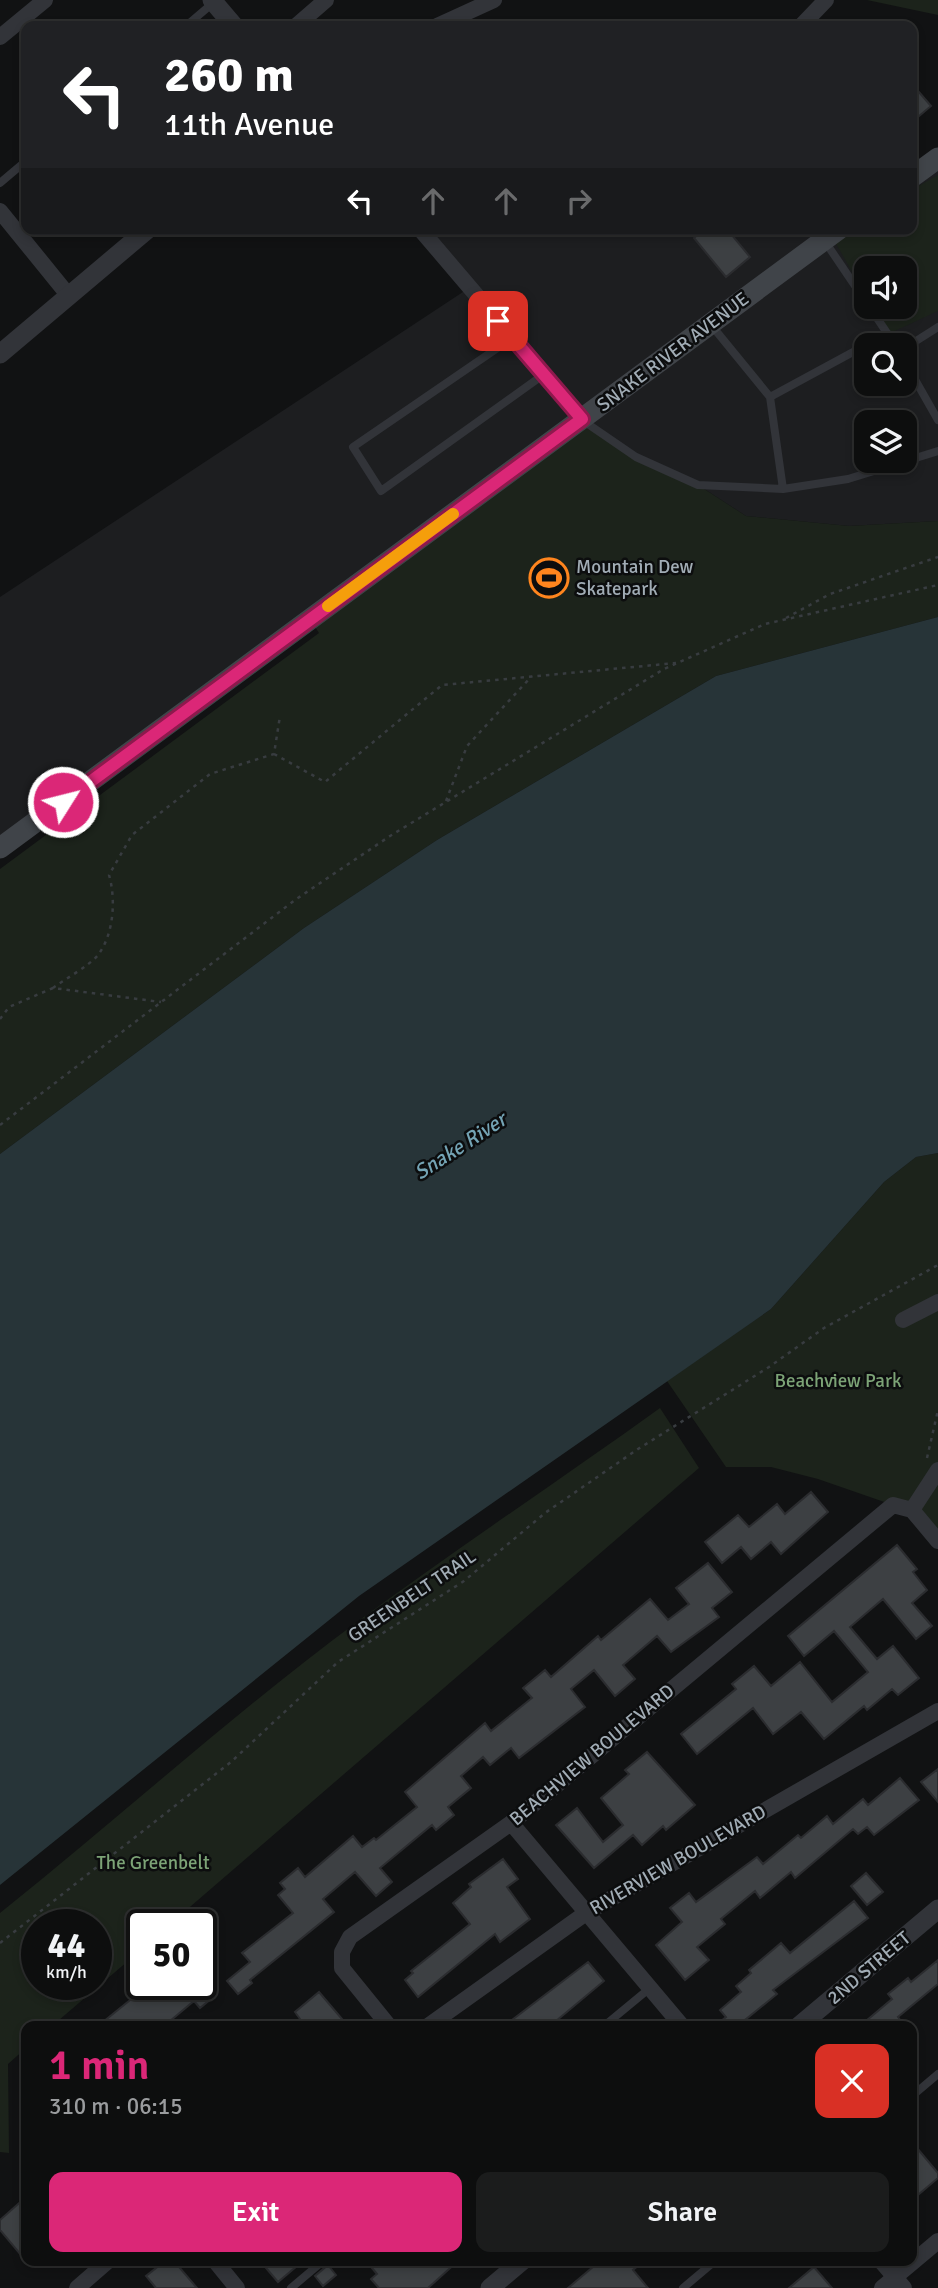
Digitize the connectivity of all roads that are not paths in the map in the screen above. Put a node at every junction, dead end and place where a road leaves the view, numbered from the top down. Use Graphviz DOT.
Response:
graph roads {
  1 [pos="45,0"];
  2 [pos="326,0"];
  3 [pos="494,0"];
  4 [pos="826,0"];
  5 [pos="213,1"];
  6 [pos="191,21"];
  7 [pos="230,21"];
  8 [pos="302,21"];
  9 [pos="448,21"];
  10 [pos="806,21"];
  11 [pos="0,37"];
  12 [pos="938,158"];
  13 [pos="21,165"];
  14 [pos="917,173"];
  15 [pos="0,183"];
  16 [pos="0,211"];
  17 [pos="141,235"];
  18 [pos="425,235"];
  19 [pos="832,235"];
  20 [pos="854,278"];
  21 [pos="69,296"];
  22 [pos="710,324"];
  23 [pos="938,327"];
  24 [pos="512,338"];
  25 [pos="917,340"];
  26 [pos="854,352"];
  27 [pos="0,354"];
  28 [pos="543,375"];
  29 [pos="917,383"];
  30 [pos="769,397"];
  31 [pos="582,419"];
  32 [pos="938,420"];
  33 [pos="938,451"];
  34 [pos="783,489"];
  35 [pos="0,848"];
  36 [pos="938,1302"];
  37 [pos="903,1320"];
  38 [pos="937,1472"];
  39 [pos="912,1510"];
  40 [pos="938,1541"];
  41 [pos="938,1711"];
  42 [pos="511,1823"];
  43 [pos="938,1909"];
  44 [pos="586,1913"];
  45 [pos="650,1988"];
  46 [pos="385,2021"];
  47 [pos="435,2021"];
  48 [pos="610,2021"];
  49 [pos="678,2021"];
  50 [pos="805,2021"];
  51 [pos="938,2074"];
  52 [pos="917,2092"];
  53 [pos="938,2241"];
  54 [pos="917,2262"];
  55 [pos="102,2266"];
  56 [pos="219,2266"];
  57 [pos="317,2266"];
  58 [pos="516,2266"];
  59 [pos="709,2266"];
  60 [pos="884,2266"];
  61 [pos="913,2266"];
  62 [pos="894,2285"];
  63 [pos="77,2288"];
  64 [pos="237,2288"];
  65 [pos="291,2288"];
  66 [pos="490,2288"];
  67 [pos="683,2288"];
  1 -- 11 [label="street"];
  2 -- 8 [label="street"];
  3 -- 9 [label="street"];
  4 -- 10 [label="street"];
  5 -- 6 [label="lane"];
  5 -- 7 [label="street"];
  12 -- 14 [label="main road"];
  13 -- 15 [label="lane"];
  16 -- 21 [label="street"];
  17 -- 21 [label="street"];
  18 -- 24 [label="street"];
  19 -- 20 [label="lane"];
  19 -- 22 [label="main road, SNAKE RIVER AVENUE"];
  21 -- 27 [label="street"];
  22 -- 30 [label="lane"];
  22 -- 31 [label="main road, SNAKE RIVER AVENUE"];
  23 -- 25 [label="lane"];
  24 -- 28 [label="street"];
  24 -- 28 [label="lane"];
  26 -- 30 [label="lane"];
  28 -- 31 [label="street"];
  29 -- 32 [label="lane"];
  30 -- 34 [label="lane"];
  31 -- 34 [label="lane"];
  31 -- 35 [label="main road, SNAKE RIVER AVENUE"];
  33 -- 34 [label="lane"];
  36 -- 37 [label="street"];
  38 -- 39 [label="street"];
  39 -- 40 [label="street"];
  39 -- 42 [label="street, BEACHVIEW BOULEVARD"];
  41 -- 44 [label="street, RIVERVIEW BOULEVARD"];
  42 -- 44 [label="street"];
  42 -- 46 [label="street, BEACHVIEW BOULEVARD"];
  43 -- 50 [label="street, 2ND STREET"];
  44 -- 45 [label="street"];
  44 -- 47 [label="street, RIVERVIEW BOULEVARD"];
  45 -- 48 [label="lane"];
  45 -- 49 [label="street"];
  51 -- 52 [label="lane"];
  53 -- 54 [label="street"];
  55 -- 63 [label="street"];
  56 -- 64 [label="street"];
  57 -- 65 [label="lane"];
  58 -- 66 [label="street"];
  59 -- 67 [label="lane"];
  60 -- 62 [label="street"];
  61 -- 62 [label="street"];
}
